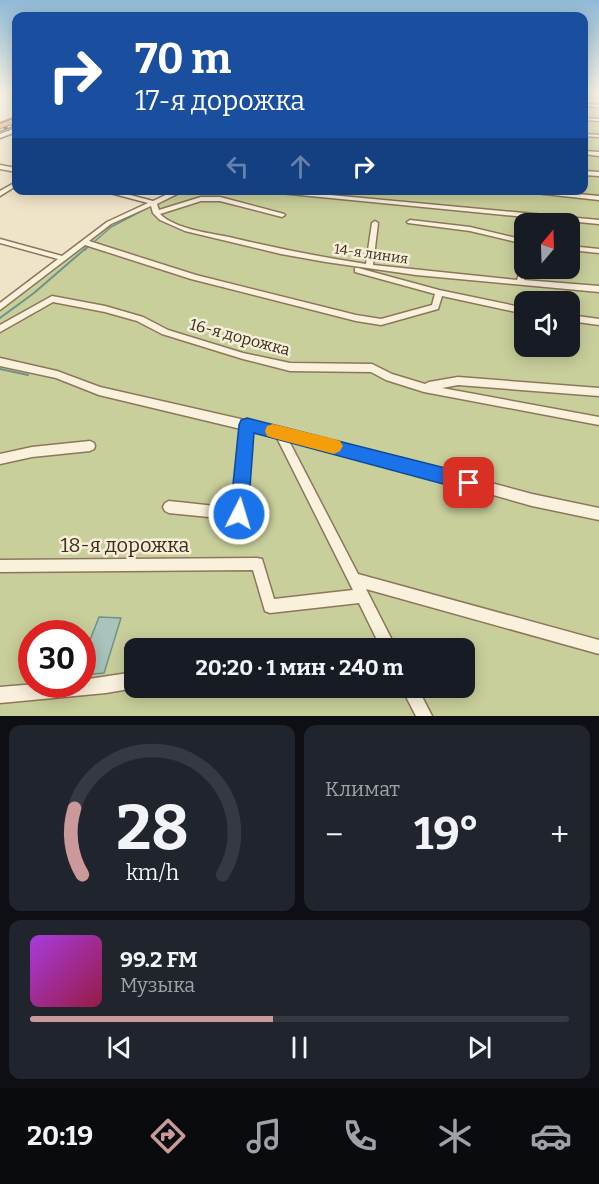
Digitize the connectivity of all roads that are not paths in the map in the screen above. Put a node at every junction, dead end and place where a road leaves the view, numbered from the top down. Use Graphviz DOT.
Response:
graph roads {
  1 [pos="122,195"];
  2 [pos="171,195"];
  3 [pos="305,195"];
  4 [pos="566,195"];
  5 [pos="599,198"];
  6 [pos="154,203"];
  7 [pos="156,213"];
  8 [pos="282,215"];
  9 [pos="410,222"];
  10 [pos="599,222"];
  11 [pos="375,223"];
  12 [pos="514,240"];
  13 [pos="0,241"];
  14 [pos="84,242"];
  15 [pos="580,249"];
  16 [pos="599,251"];
  17 [pos="63,258"];
  18 [pos="336,262"];
  19 [pos="369,267"];
  20 [pos="521,279"];
  21 [pos="520,282"];
  22 [pos="599,289"];
  23 [pos="439,293"];
  24 [pos="0,307"];
  25 [pos="514,309"];
  26 [pos="580,319"];
  27 [pos="599,322"];
  28 [pos="0,330"];
  29 [pos="0,362"];
  30 [pos="424,388"];
  31 [pos="599,392"];
  32 [pos="599,420"];
  33 [pos="247,425"];
  34 [pos="280,433"];
  35 [pos="90,446"];
  36 [pos="0,459"];
  37 [pos="169,507"];
  38 [pos="599,514"];
  39 [pos="0,566"];
  40 [pos="354,579"];
  41 [pos="363,596"];
  42 [pos="384,638"];
  43 [pos="599,647"];
  44 [pos="124,682"];
  45 [pos="0,695"];
  46 [pos="415,698"];
  47 [pos="424,716"];
  1 -- 6 [label="street"];
  2 -- 6 [label="street"];
  3 -- 10 [label="street"];
  4 -- 5 [label="street"];
  6 -- 7 [label="street"];
  6 -- 14 [label="street"];
  7 -- 8 [label="street"];
  7 -- 18 [label="street, 14-я линия"];
  9 -- 12 [label="street"];
  11 -- 19 [label="street"];
  13 -- 17 [label="street"];
  14 -- 17 [label="street"];
  14 -- 23 [label="street"];
  15 -- 16 [label="street"];
  17 -- 24 [label="street"];
  18 -- 19 [label="street, 14-я линия"];
  18 -- 23 [label="street"];
  19 -- 21 [label="street, 14-я линия"];
  20 -- 21 [label="street"];
  21 -- 22 [label="street, 14-я линия"];
  23 -- 25 [label="street"];
  26 -- 27 [label="street"];
  28 -- 30 [label="street, 16-я дорожка"];
  29 -- 33 [label="street"];
  30 -- 31 [label="street"];
  30 -- 32 [label="street, 16-я дорожка"];
  33 -- 34 [label="street"];
  33 -- 37 [label="street"];
  34 -- 38 [label="street"];
  34 -- 40 [label="street"];
  35 -- 36 [label="street"];
  39 -- 41 [label="street, 18-я дорожка"];
  40 -- 41 [label="street"];
  40 -- 43 [label="street"];
  41 -- 42 [label="street"];
  44 -- 45 [label="street"];
  46 -- 47 [label="street"];
}
